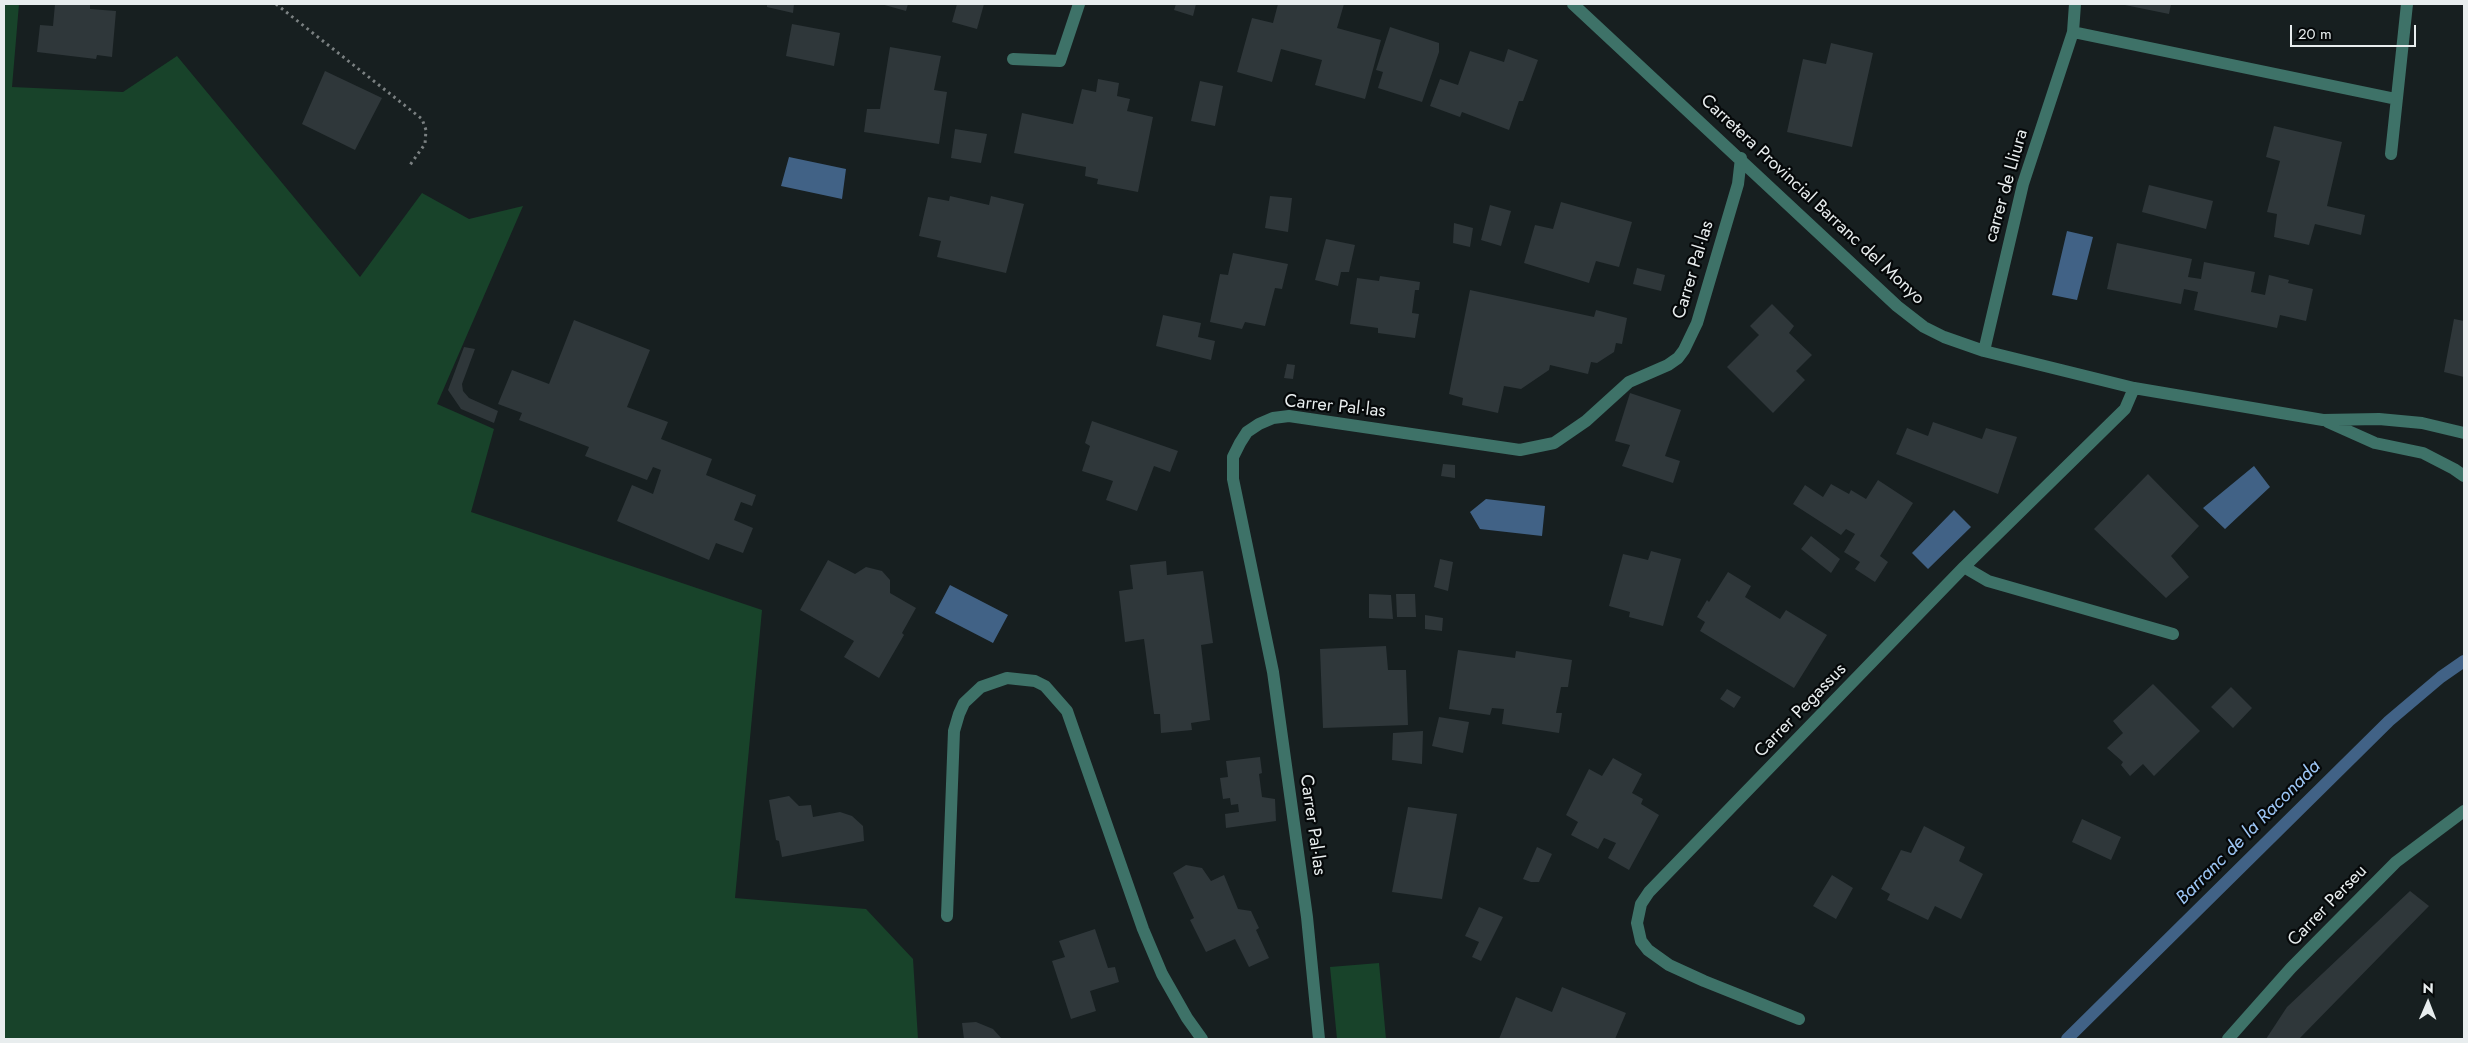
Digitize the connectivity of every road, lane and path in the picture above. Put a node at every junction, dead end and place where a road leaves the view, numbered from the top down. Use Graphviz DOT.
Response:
graph roads {
  1 [pos="276,4"];
  2 [pos="1079,4"];
  3 [pos="1573,4"];
  4 [pos="2075,4"];
  5 [pos="2407,4"];
  6 [pos="2073,32"];
  7 [pos="1013,59"];
  8 [pos="2396,99"];
  9 [pos="2391,154"];
  10 [pos="1741,158"];
  11 [pos="410,165"];
  12 [pos="1984,351"];
  13 [pos="2134,388"];
  14 [pos="2323,420"];
  15 [pos="2464,432"];
  16 [pos="2464,476"];
  17 [pos="1964,567"];
  18 [pos="2173,634"];
  19 [pos="2464,811"];
  20 [pos="947,916"];
  21 [pos="1799,1018"];
  22 [pos="1202,1039"];
  23 [pos="1318,1039"];
  24 [pos="2228,1039"];
  1 -- 11 [label="path"];
  2 -- 7 [label="street"];
  3 -- 10 [label="street, Carretera Provincial Barranc del Monyo"];
  4 -- 6 [label="street, carrer de Lliura"];
  5 -- 8 [label="street"];
  6 -- 8 [label="street"];
  6 -- 12 [label="street, carrer de Lliura"];
  8 -- 9 [label="street"];
  10 -- 12 [label="street, Carretera Provincial Barranc del Monyo"];
  10 -- 23 [label="street, Carrer Pal·las"];
  12 -- 13 [label="street, Carretera Provincial Barranc del Monyo"];
  13 -- 14 [label="street, Carretera Provincial Barranc del Monyo"];
  13 -- 17 [label="street, Carrer Pegassus"];
  14 -- 15 [label="street, Carretera Provincial Barranc del Monyo"];
  14 -- 16 [label="street, Carretera Provincial Barranc del Monyo"];
  17 -- 18 [label="street"];
  17 -- 21 [label="street, Carrer Pegassus"];
  19 -- 24 [label="street, Carrer Perseu"];
  20 -- 22 [label="street"];
}
